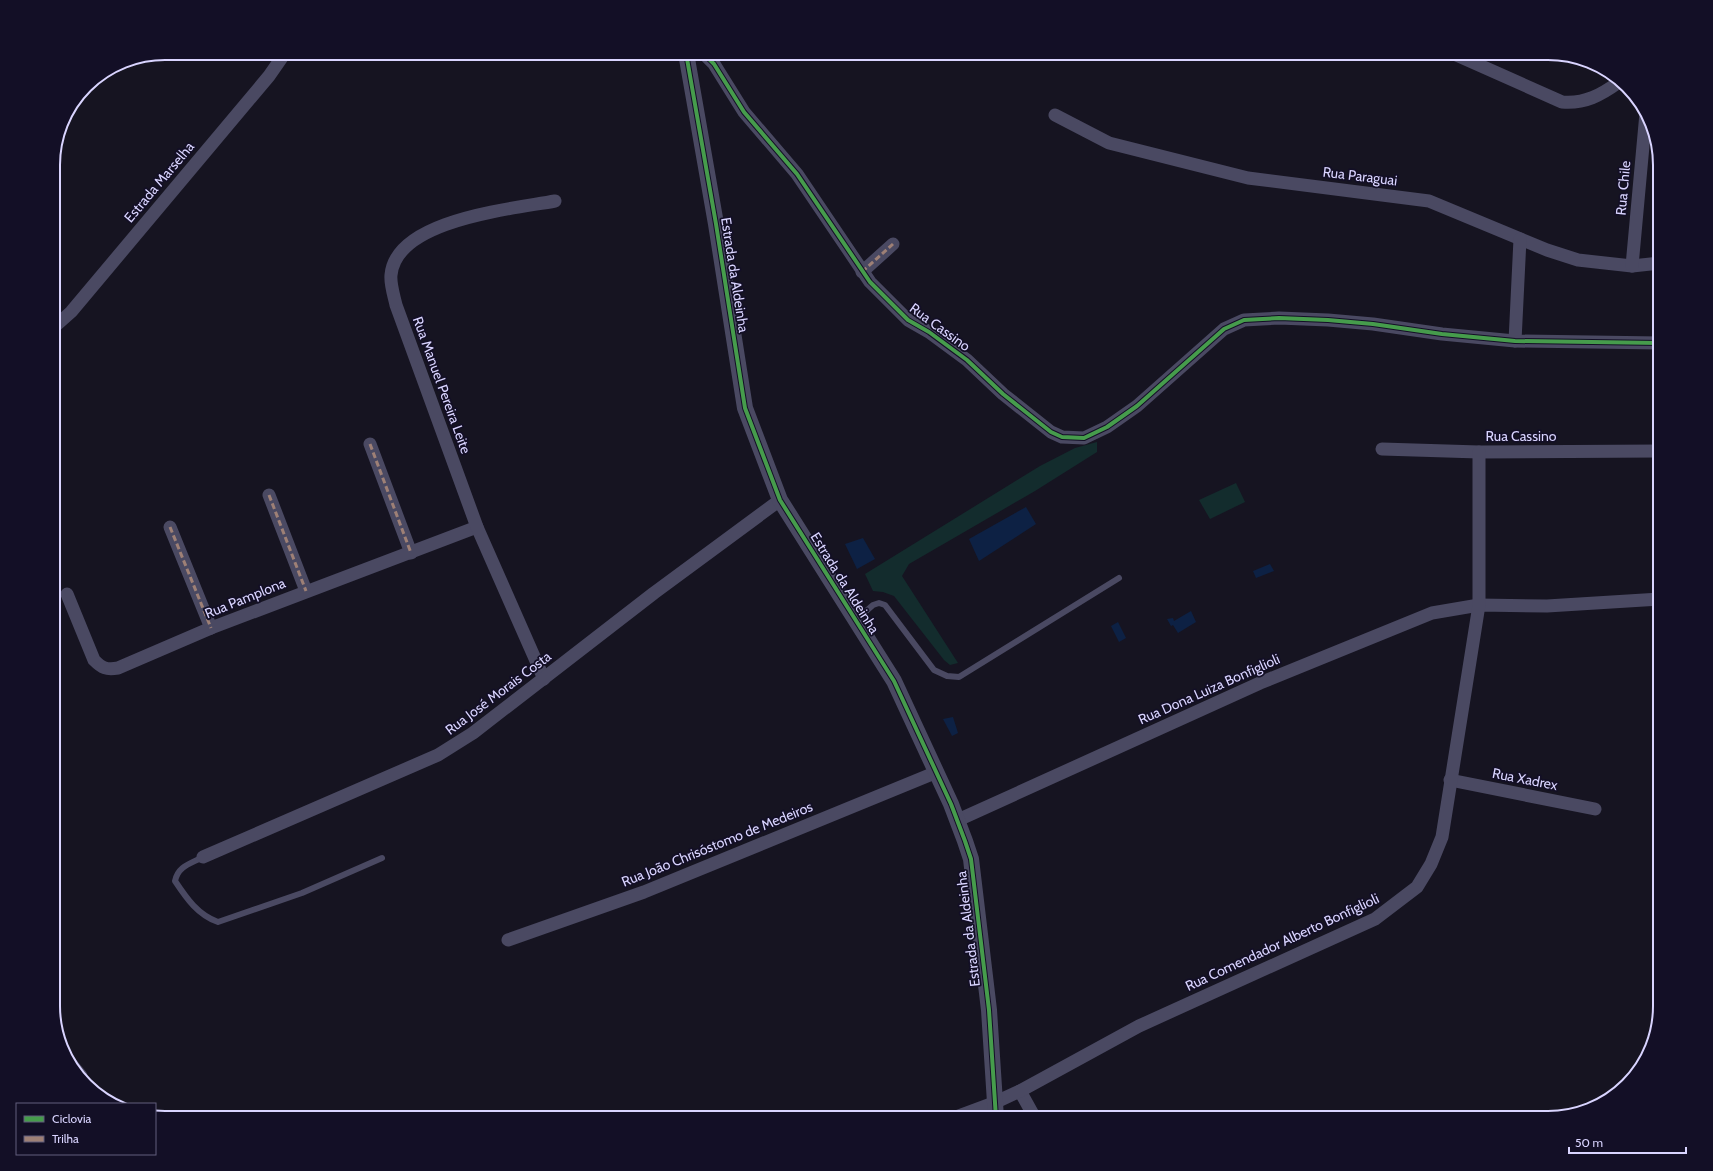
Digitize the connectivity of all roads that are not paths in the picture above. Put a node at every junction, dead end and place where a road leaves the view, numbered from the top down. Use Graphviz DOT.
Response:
graph roads {
  1 [pos="280,60"];
  2 [pos="687,60"];
  3 [pos="710,60"];
  4 [pos="1468,60"];
  5 [pos="1615,85"];
  6 [pos="1055,115"];
  7 [pos="1645,125"];
  8 [pos="555,201"];
  9 [pos="1520,239"];
  10 [pos="893,244"];
  11 [pos="1653,264"];
  12 [pos="1632,266"];
  13 [pos="862,272"];
  14 [pos="60,322"];
  15 [pos="1515,341"];
  16 [pos="1653,343"];
  17 [pos="370,444"];
  18 [pos="1382,449"];
  19 [pos="1479,452"];
  20 [pos="1653,452"];
  21 [pos="269,495"];
  22 [pos="780,500"];
  23 [pos="170,527"];
  24 [pos="477,527"];
  25 [pos="411,553"];
  26 [pos="1119,578"];
  27 [pos="306,591"];
  28 [pos="67,594"];
  29 [pos="1653,599"];
  30 [pos="1479,605"];
  31 [pos="855,621"];
  32 [pos="211,628"];
  33 [pos="544,679"];
  34 [pos="937,772"];
  35 [pos="1450,780"];
  36 [pos="1595,809"];
  37 [pos="958,820"];
  38 [pos="203,857"];
  39 [pos="382,858"];
  40 [pos="508,940"];
  41 [pos="1020,1091"];
  42 [pos="996,1110"];
  43 [pos="1031,1111"];
  1 -- 14 [label="street, Estrada Marselha"];
  2 -- 22 [label="street, Estrada da Aldeinha"];
  3 -- 13 [label="street, Rua Cassino"];
  4 -- 5 [label="street"];
  6 -- 9 [label="street, Rua Paraguai"];
  7 -- 12 [label="street, Rua Chile"];
  8 -- 24 [label="street, Rua Manuel Pereira Leite"];
  9 -- 12 [label="street, Rua Paraguai"];
  9 -- 15 [label="street"];
  10 -- 13 [label="street"];
  11 -- 12 [label="street, Rua Paraguai"];
  13 -- 15 [label="street, Rua Cassino"];
  15 -- 16 [label="street, Rua Cassino"];
  17 -- 25 [label="street"];
  18 -- 19 [label="street, Rua Cassino"];
  19 -- 20 [label="street, Rua Cassino"];
  19 -- 30 [label="street, Rua Comendador Alberto Bonfiglioli"];
  21 -- 27 [label="street"];
  22 -- 31 [label="street, Estrada da Aldeinha"];
  22 -- 33 [label="street, Rua José Morais Costa"];
  23 -- 32 [label="street"];
  24 -- 25 [label="street, Rua Pamplona"];
  24 -- 33 [label="street, Rua Manuel Pereira Leite"];
  25 -- 27 [label="street, Rua Pamplona"];
  26 -- 31 [label="lane"];
  27 -- 32 [label="street, Rua Pamplona"];
  28 -- 32 [label="street, Rua Pamplona"];
  29 -- 30 [label="street, Rua Dona Luiza Bonfiglioli"];
  30 -- 35 [label="street, Rua Comendador Alberto Bonfiglioli"];
  30 -- 37 [label="street, Rua Dona Luiza Bonfiglioli"];
  31 -- 34 [label="street, Estrada da Aldeinha"];
  33 -- 38 [label="street, Rua José Morais Costa"];
  34 -- 37 [label="street, Estrada da Aldeinha"];
  34 -- 40 [label="street, Rua João Chrisóstomo de Medeiros"];
  35 -- 36 [label="street, Rua Xadrex"];
  35 -- 41 [label="street, Rua Comendador Alberto Bonfiglioli"];
  37 -- 42 [label="street, Estrada da Aldeinha"];
  38 -- 39 [label="lane"];
  41 -- 42 [label="street, Rua Comendador Alberto Bonfiglioli"];
  41 -- 43 [label="street"];
}
